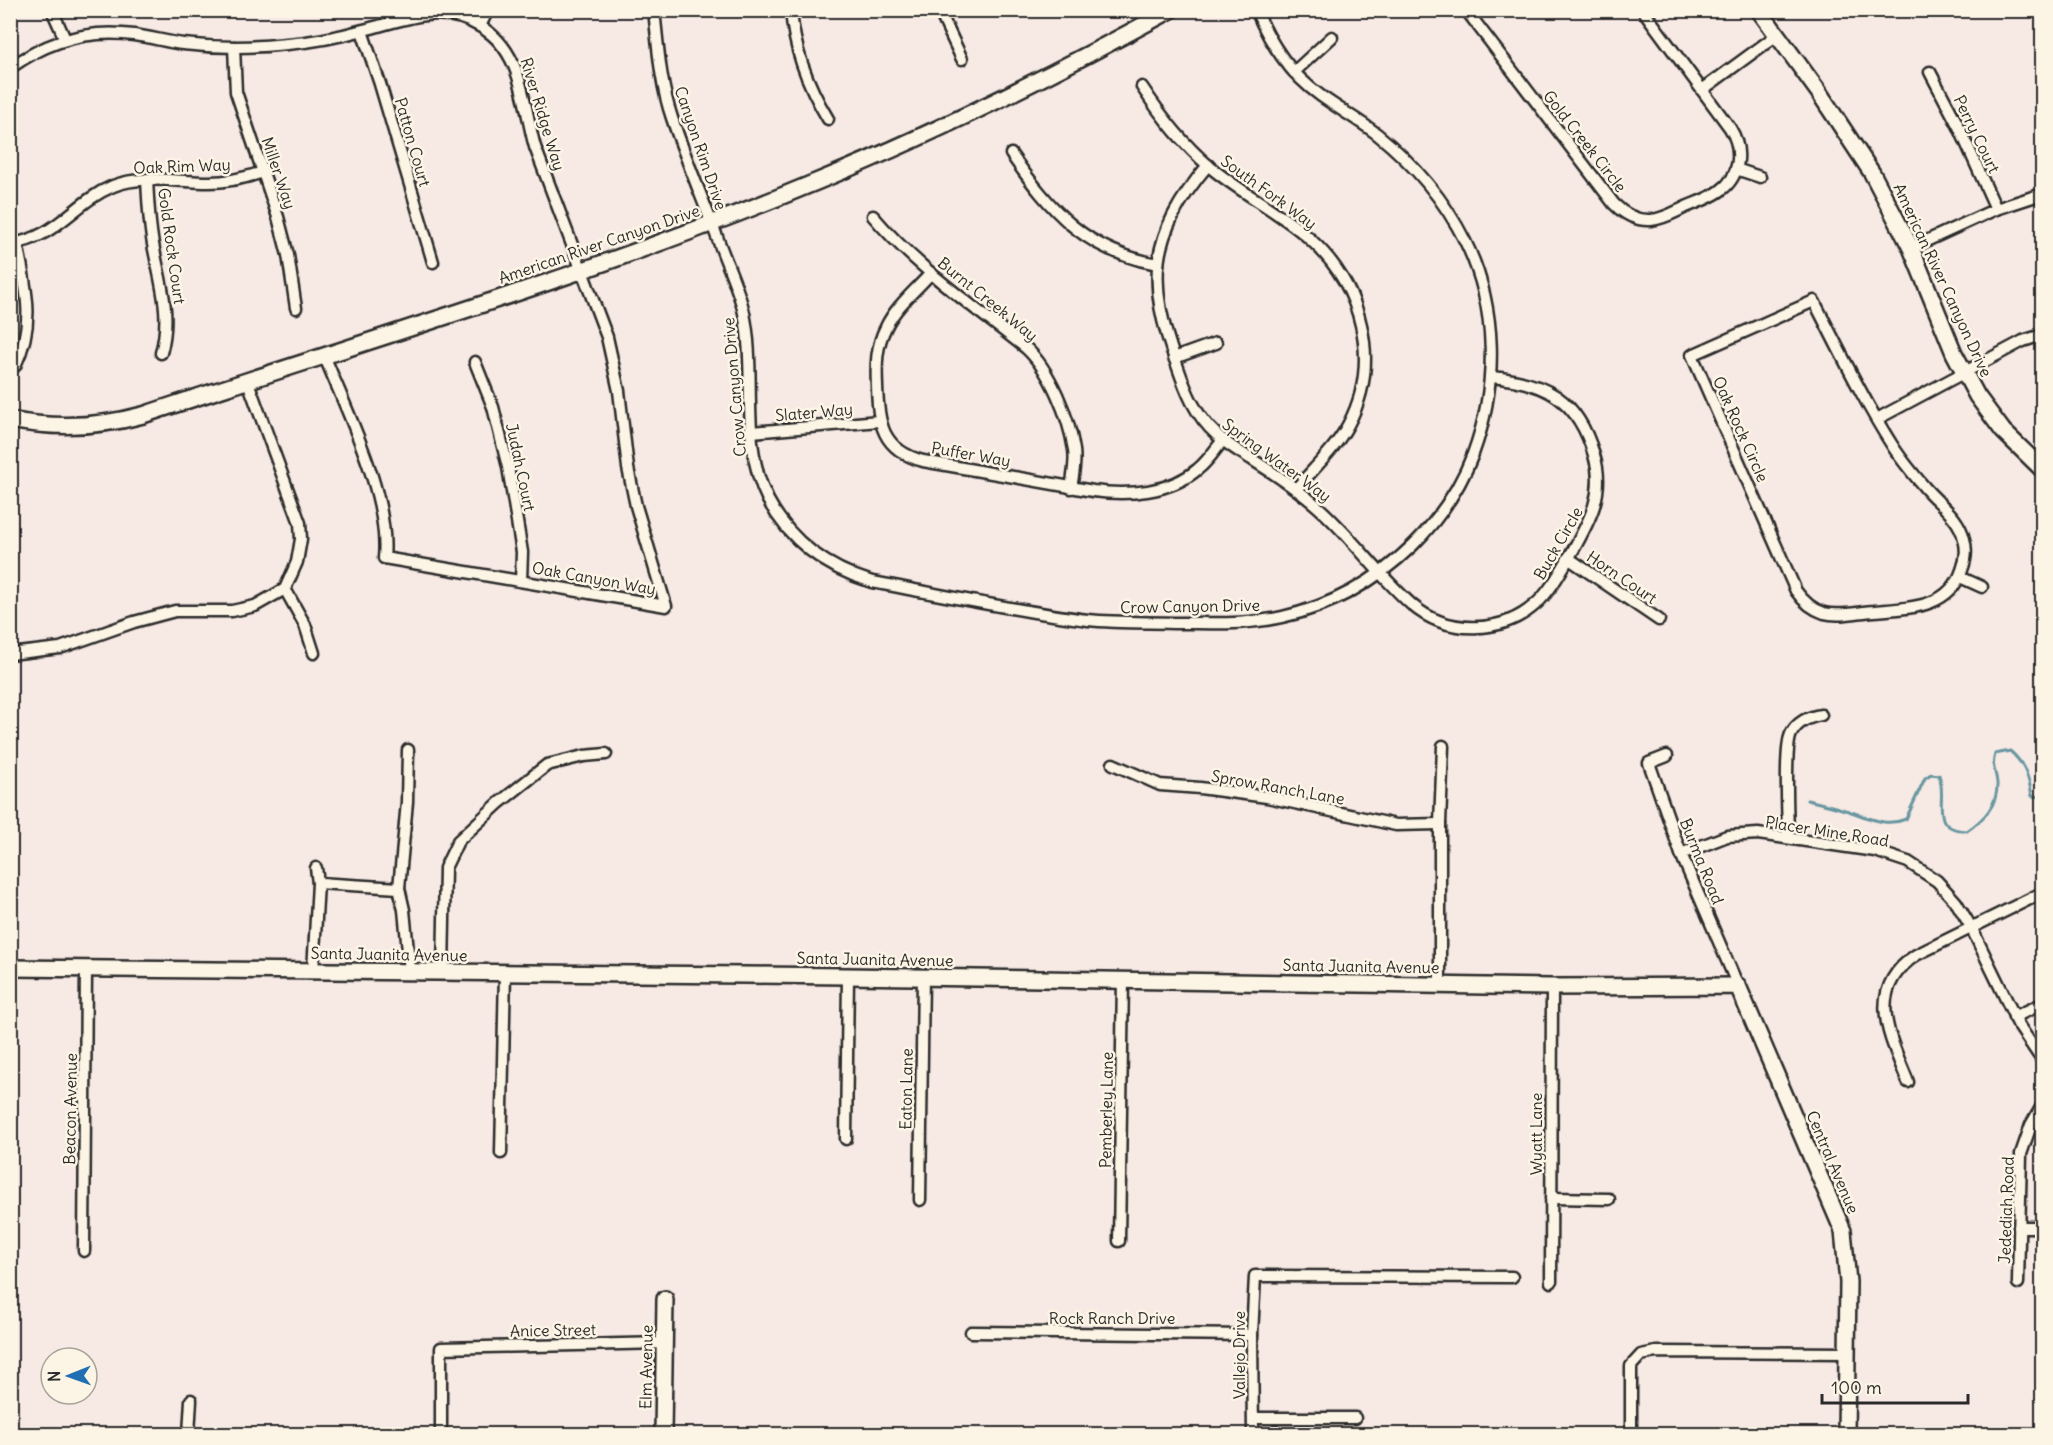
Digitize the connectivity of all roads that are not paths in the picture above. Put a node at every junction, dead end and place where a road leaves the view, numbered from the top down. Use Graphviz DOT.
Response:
graph roads {
  1 [pos="52,10"];
  2 [pos="488,10"];
  3 [pos="654,10"];
  4 [pos="791,10"];
  5 [pos="939,10"];
  6 [pos="1171,10"];
  7 [pos="1256,10"];
  8 [pos="1466,10"];
  9 [pos="1643,10"];
  10 [pos="1759,10"];
  11 [pos="480,26"];
  12 [pos="362,31"];
  13 [pos="1777,35"];
  14 [pos="1332,37"];
  15 [pos="65,39"];
  16 [pos="234,47"];
  17 [pos="962,59"];
  18 [pos="10,68"];
  19 [pos="1294,72"];
  20 [pos="1930,72"];
  21 [pos="1142,87"];
  22 [pos="1702,90"];
  23 [pos="828,119"];
  24 [pos="1011,154"];
  25 [pos="1208,165"];
  26 [pos="1736,169"];
  27 [pos="263,172"];
  28 [pos="1760,177"];
  29 [pos="147,179"];
  30 [pos="2043,194"];
  31 [pos="1996,209"];
  32 [pos="873,216"];
  33 [pos="712,223"];
  34 [pos="14,244"];
  35 [pos="1911,248"];
  36 [pos="433,262"];
  37 [pos="1158,264"];
  38 [pos="582,269"];
  39 [pos="931,273"];
  40 [pos="296,308"];
  41 [pos="2042,335"];
  42 [pos="1216,343"];
  43 [pos="2043,347"];
  44 [pos="161,353"];
  45 [pos="324,355"];
  46 [pos="1174,358"];
  47 [pos="475,362"];
  48 [pos="15,366"];
  49 [pos="1963,373"];
  50 [pos="1491,377"];
  51 [pos="248,382"];
  52 [pos="1877,419"];
  53 [pos="10,420"];
  54 [pos="879,422"];
  55 [pos="752,432"];
  56 [pos="1223,440"];
  57 [pos="2043,469"];
  58 [pos="1071,488"];
  59 [pos="1296,489"];
  60 [pos="1568,558"];
  61 [pos="1382,572"];
  62 [pos="1960,576"];
  63 [pos="521,581"];
  64 [pos="1982,587"];
  65 [pos="285,589"];
  66 [pos="1659,620"];
  67 [pos="314,653"];
  68 [pos="10,654"];
  69 [pos="1821,715"];
  70 [pos="1443,746"];
  71 [pos="408,750"];
  72 [pos="606,754"];
  73 [pos="1667,756"];
  74 [pos="1113,764"];
  75 [pos="1440,824"];
  76 [pos="1788,838"];
  77 [pos="1681,854"];
  78 [pos="316,868"];
  79 [pos="318,883"];
  80 [pos="399,888"];
  81 [pos="2043,893"];
  82 [pos="1971,927"];
  83 [pos="10,968"];
  84 [pos="86,968"];
  85 [pos="313,971"];
  86 [pos="410,972"];
  87 [pos="443,972"];
  88 [pos="505,973"];
  89 [pos="848,976"];
  90 [pos="922,977"];
  91 [pos="1123,980"];
  92 [pos="1440,985"];
  93 [pos="1738,986"];
  94 [pos="1552,987"];
  95 [pos="2043,1004"];
  96 [pos="2014,1017"];
  97 [pos="2043,1060"];
  98 [pos="1908,1082"];
  99 [pos="2043,1106"];
  100 [pos="846,1139"];
  101 [pos="501,1153"];
  102 [pos="1551,1198"];
  103 [pos="1609,1199"];
  104 [pos="920,1200"];
  105 [pos="2019,1227"];
  106 [pos="2043,1227"];
  107 [pos="1119,1241"];
  108 [pos="84,1251"];
  109 [pos="1512,1277"];
  110 [pos="1551,1282"];
  111 [pos="2018,1283"];
  112 [pos="665,1299"];
  113 [pos="971,1332"];
  114 [pos="1252,1335"];
  115 [pos="664,1343"];
  116 [pos="1847,1353"];
  117 [pos="191,1400"];
  118 [pos="1254,1418"];
  119 [pos="1355,1418"];
  120 [pos="189,1434"];
  121 [pos="441,1434"];
  122 [pos="663,1434"];
  123 [pos="1253,1434"];
  124 [pos="1631,1434"];
  125 [pos="1846,1434"];
  1 -- 15 [label="street"];
  2 -- 11 [label="street"];
  3 -- 33 [label="street, Canyon Rim Drive"];
  4 -- 23 [label="street"];
  5 -- 17 [label="street"];
  6 -- 33 [label="street, American River Canyon Drive"];
  7 -- 19 [label="street, Crow Canyon Drive"];
  8 -- 26 [label="street, Gold Creek Circle"];
  9 -- 22 [label="street"];
  10 -- 13 [label="street, American River Canyon Drive"];
  11 -- 12 [label="street, River Ridge Way"];
  11 -- 38 [label="street, River Ridge Way"];
  12 -- 16 [label="street, River Ridge Way"];
  12 -- 36 [label="street, Patton Court"];
  13 -- 22 [label="street"];
  13 -- 35 [label="street, American River Canyon Drive"];
  14 -- 19 [label="street"];
  15 -- 16 [label="street, River Ridge Way"];
  15 -- 18 [label="street, River Ridge Way"];
  16 -- 27 [label="street, Miller Way"];
  19 -- 50 [label="street, Crow Canyon Drive"];
  20 -- 31 [label="street, Perry Court"];
  21 -- 25 [label="street, South Fork Way"];
  22 -- 26 [label="street"];
  24 -- 37 [label="street"];
  25 -- 37 [label="street, Spring Water Way"];
  25 -- 59 [label="street, South Fork Way"];
  26 -- 28 [label="street"];
  27 -- 29 [label="street, Oak Rim Way"];
  27 -- 40 [label="street, Miller Way"];
  29 -- 34 [label="street, Oak Rim Way"];
  29 -- 44 [label="street, Gold Rock Court"];
  30 -- 31 [label="street"];
  31 -- 35 [label="street"];
  32 -- 39 [label="street, Burnt Creek Way"];
  33 -- 38 [label="street, American River Canyon Drive"];
  33 -- 55 [label="street, Crow Canyon Drive"];
  34 -- 48 [label="street"];
  35 -- 49 [label="street, American River Canyon Drive"];
  37 -- 46 [label="street, Spring Water Way"];
  38 -- 45 [label="street, American River Canyon Drive"];
  38 -- 63 [label="street, Oak Canyon Way"];
  39 -- 54 [label="street, Puffer Way"];
  39 -- 58 [label="street, Burnt Creek Way"];
  41 -- 43 [label="street"];
  41 -- 49 [label="street"];
  42 -- 46 [label="street"];
  45 -- 51 [label="street, American River Canyon Drive"];
  45 -- 63 [label="street, Oak Canyon Way"];
  46 -- 56 [label="street, Spring Water Way"];
  47 -- 63 [label="street, Judah Court"];
  49 -- 52 [label="street"];
  49 -- 57 [label="street, American River Canyon Drive"];
  50 -- 60 [label="street, Buck Circle"];
  50 -- 61 [label="street, Crow Canyon Drive"];
  51 -- 53 [label="street, American River Canyon Drive"];
  51 -- 65 [label="street"];
  52 -- 62 [label="street, Oak Rock Circle"];
  52 -- 62 [label="street, Oak Rock Circle"];
  54 -- 55 [label="street, Slater Way"];
  54 -- 58 [label="street, Puffer Way"];
  55 -- 61 [label="street, Crow Canyon Drive"];
  56 -- 58 [label="street, Puffer Way"];
  56 -- 59 [label="street, Spring Water Way"];
  59 -- 61 [label="street, Spring Water Way"];
  60 -- 61 [label="street, Buck Circle"];
  60 -- 66 [label="street, Horn Court"];
  62 -- 64 [label="street"];
  65 -- 67 [label="street"];
  65 -- 68 [label="street"];
  69 -- 76 [label="street"];
  70 -- 75 [label="street"];
  71 -- 80 [label="street"];
  72 -- 87 [label="street"];
  73 -- 77 [label="street, Burma Road"];
  74 -- 75 [label="street, Sprow Ranch Lane"];
  75 -- 92 [label="street"];
  76 -- 77 [label="street, Placer Mine Road"];
  76 -- 82 [label="street, Placer Mine Road"];
  77 -- 93 [label="street, Burma Road"];
  78 -- 79 [label="street"];
  79 -- 80 [label="street"];
  79 -- 85 [label="street"];
  80 -- 86 [label="street"];
  81 -- 82 [label="street"];
  82 -- 96 [label="street, Placer Mine Road"];
  82 -- 98 [label="street"];
  83 -- 84 [label="street, Santa Juanita Avenue"];
  84 -- 85 [label="street, Santa Juanita Avenue"];
  84 -- 108 [label="street, Beacon Avenue"];
  85 -- 86 [label="street, Santa Juanita Avenue"];
  86 -- 87 [label="street, Santa Juanita Avenue"];
  87 -- 88 [label="street, Santa Juanita Avenue"];
  88 -- 89 [label="street, Santa Juanita Avenue"];
  88 -- 101 [label="street"];
  89 -- 90 [label="street, Santa Juanita Avenue"];
  89 -- 100 [label="street"];
  90 -- 91 [label="street, Santa Juanita Avenue"];
  90 -- 104 [label="street, Eaton Lane"];
  91 -- 92 [label="street, Santa Juanita Avenue"];
  91 -- 107 [label="street, Pemberley Lane"];
  92 -- 94 [label="street, Santa Juanita Avenue"];
  93 -- 94 [label="street, Santa Juanita Avenue"];
  93 -- 116 [label="street, Central Avenue"];
  94 -- 102 [label="street, Wyatt Lane"];
  95 -- 96 [label="street"];
  96 -- 97 [label="street, Placer Mine Road"];
  99 -- 105 [label="street, Jedediah Road"];
  102 -- 103 [label="street"];
  102 -- 110 [label="street, Wyatt Lane"];
  105 -- 106 [label="street"];
  105 -- 111 [label="street, Jedediah Road"];
  109 -- 114 [label="street, Vallejo Drive"];
  112 -- 115 [label="street, Elm Avenue"];
  113 -- 114 [label="street, Rock Ranch Drive"];
  114 -- 118 [label="street, Vallejo Drive"];
  115 -- 121 [label="street, Anice Street"];
  115 -- 122 [label="street, Elm Avenue"];
  116 -- 124 [label="street"];
  116 -- 125 [label="street, Central Avenue"];
  117 -- 120 [label="street"];
  118 -- 119 [label="street"];
  118 -- 123 [label="street, Vallejo Drive"];
}
